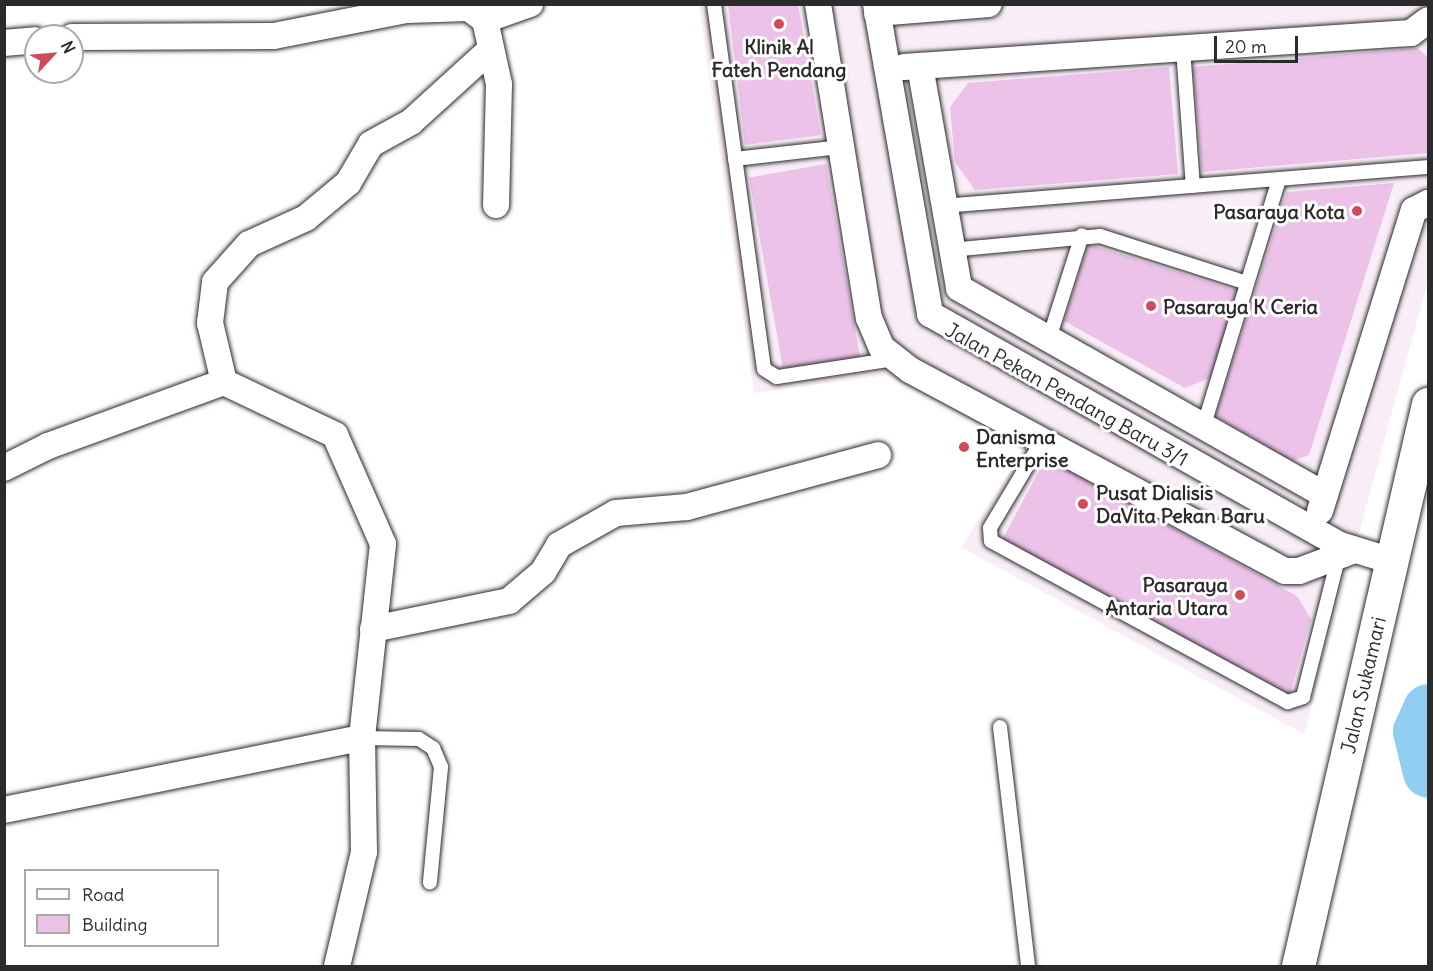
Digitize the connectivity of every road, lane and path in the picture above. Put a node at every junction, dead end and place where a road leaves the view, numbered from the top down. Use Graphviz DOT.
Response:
graph roads {
  1 [pos="530,4"];
  2 [pos="714,4"];
  3 [pos="818,4"];
  4 [pos="989,4"];
  5 [pos="877,9"];
  6 [pos="485,20"];
  7 [pos="1428,20"];
  8 [pos="84,37"];
  9 [pos="24,41"];
  10 [pos="4,43"];
  11 [pos="1183,48"];
  12 [pos="489,51"];
  13 [pos="920,66"];
  14 [pos="886,68"];
  15 [pos="841,147"];
  16 [pos="735,159"];
  17 [pos="1428,167"];
  18 [pos="1279,179"];
  19 [pos="1193,186"];
  20 [pos="1428,203"];
  21 [pos="496,205"];
  22 [pos="943,206"];
  23 [pos="1082,235"];
  24 [pos="950,250"];
  25 [pos="1247,283"];
  26 [pos="1048,342"];
  27 [pos="894,359"];
  28 [pos="224,382"];
  29 [pos="1428,404"];
  30 [pos="1203,428"];
  31 [pos="1042,441"];
  32 [pos="878,455"];
  33 [pos="4,468"];
  34 [pos="1325,495"];
  35 [pos="1314,531"];
  36 [pos="1346,553"];
  37 [pos="1392,561"];
  38 [pos="373,629"];
  39 [pos="999,727"];
  40 [pos="362,738"];
  41 [pos="4,810"];
  42 [pos="430,882"];
  43 [pos="337,966"];
  44 [pos="1028,966"];
  45 [pos="1298,966"];
  1 -- 6 [label="street"];
  2 -- 16 [label="lane"];
  3 -- 15 [label="street"];
  4 -- 5 [label="street"];
  5 -- 14 [label="street, Jalan Pekan Pendang Baru 3/1"];
  6 -- 8 [label="street"];
  6 -- 12 [label="street"];
  7 -- 11 [label="street"];
  9 -- 10 [label="street"];
  11 -- 13 [label="street"];
  11 -- 19 [label="lane"];
  12 -- 21 [label="street"];
  12 -- 28 [label="street"];
  13 -- 14 [label="street"];
  13 -- 22 [label="street"];
  14 -- 35 [label="street, Jalan Pekan Pendang Baru 3/1"];
  15 -- 16 [label="lane"];
  15 -- 27 [label="street"];
  16 -- 27 [label="lane"];
  17 -- 18 [label="lane"];
  18 -- 19 [label="lane"];
  18 -- 25 [label="lane"];
  19 -- 22 [label="lane"];
  20 -- 34 [label="street"];
  22 -- 24 [label="street"];
  23 -- 24 [label="lane"];
  23 -- 25 [label="lane"];
  23 -- 26 [label="lane"];
  24 -- 26 [label="street"];
  25 -- 30 [label="lane"];
  26 -- 30 [label="street"];
  27 -- 31 [label="street"];
  28 -- 33 [label="street"];
  28 -- 38 [label="street"];
  29 -- 37 [label="street, Jalan Sukamari"];
  30 -- 34 [label="street"];
  31 -- 36 [label="street"];
  31 -- 36 [label="lane"];
  32 -- 38 [label="street"];
  34 -- 35 [label="street"];
  35 -- 36 [label="street, Jalan Pekan Pendang Baru 3/1"];
  36 -- 37 [label="street, Jalan Pekan Pendang Baru 3/1"];
  37 -- 45 [label="street, Jalan Sukamari"];
  38 -- 40 [label="street"];
  39 -- 44 [label="lane"];
  40 -- 41 [label="street"];
  40 -- 42 [label="lane"];
  40 -- 43 [label="street"];
}
